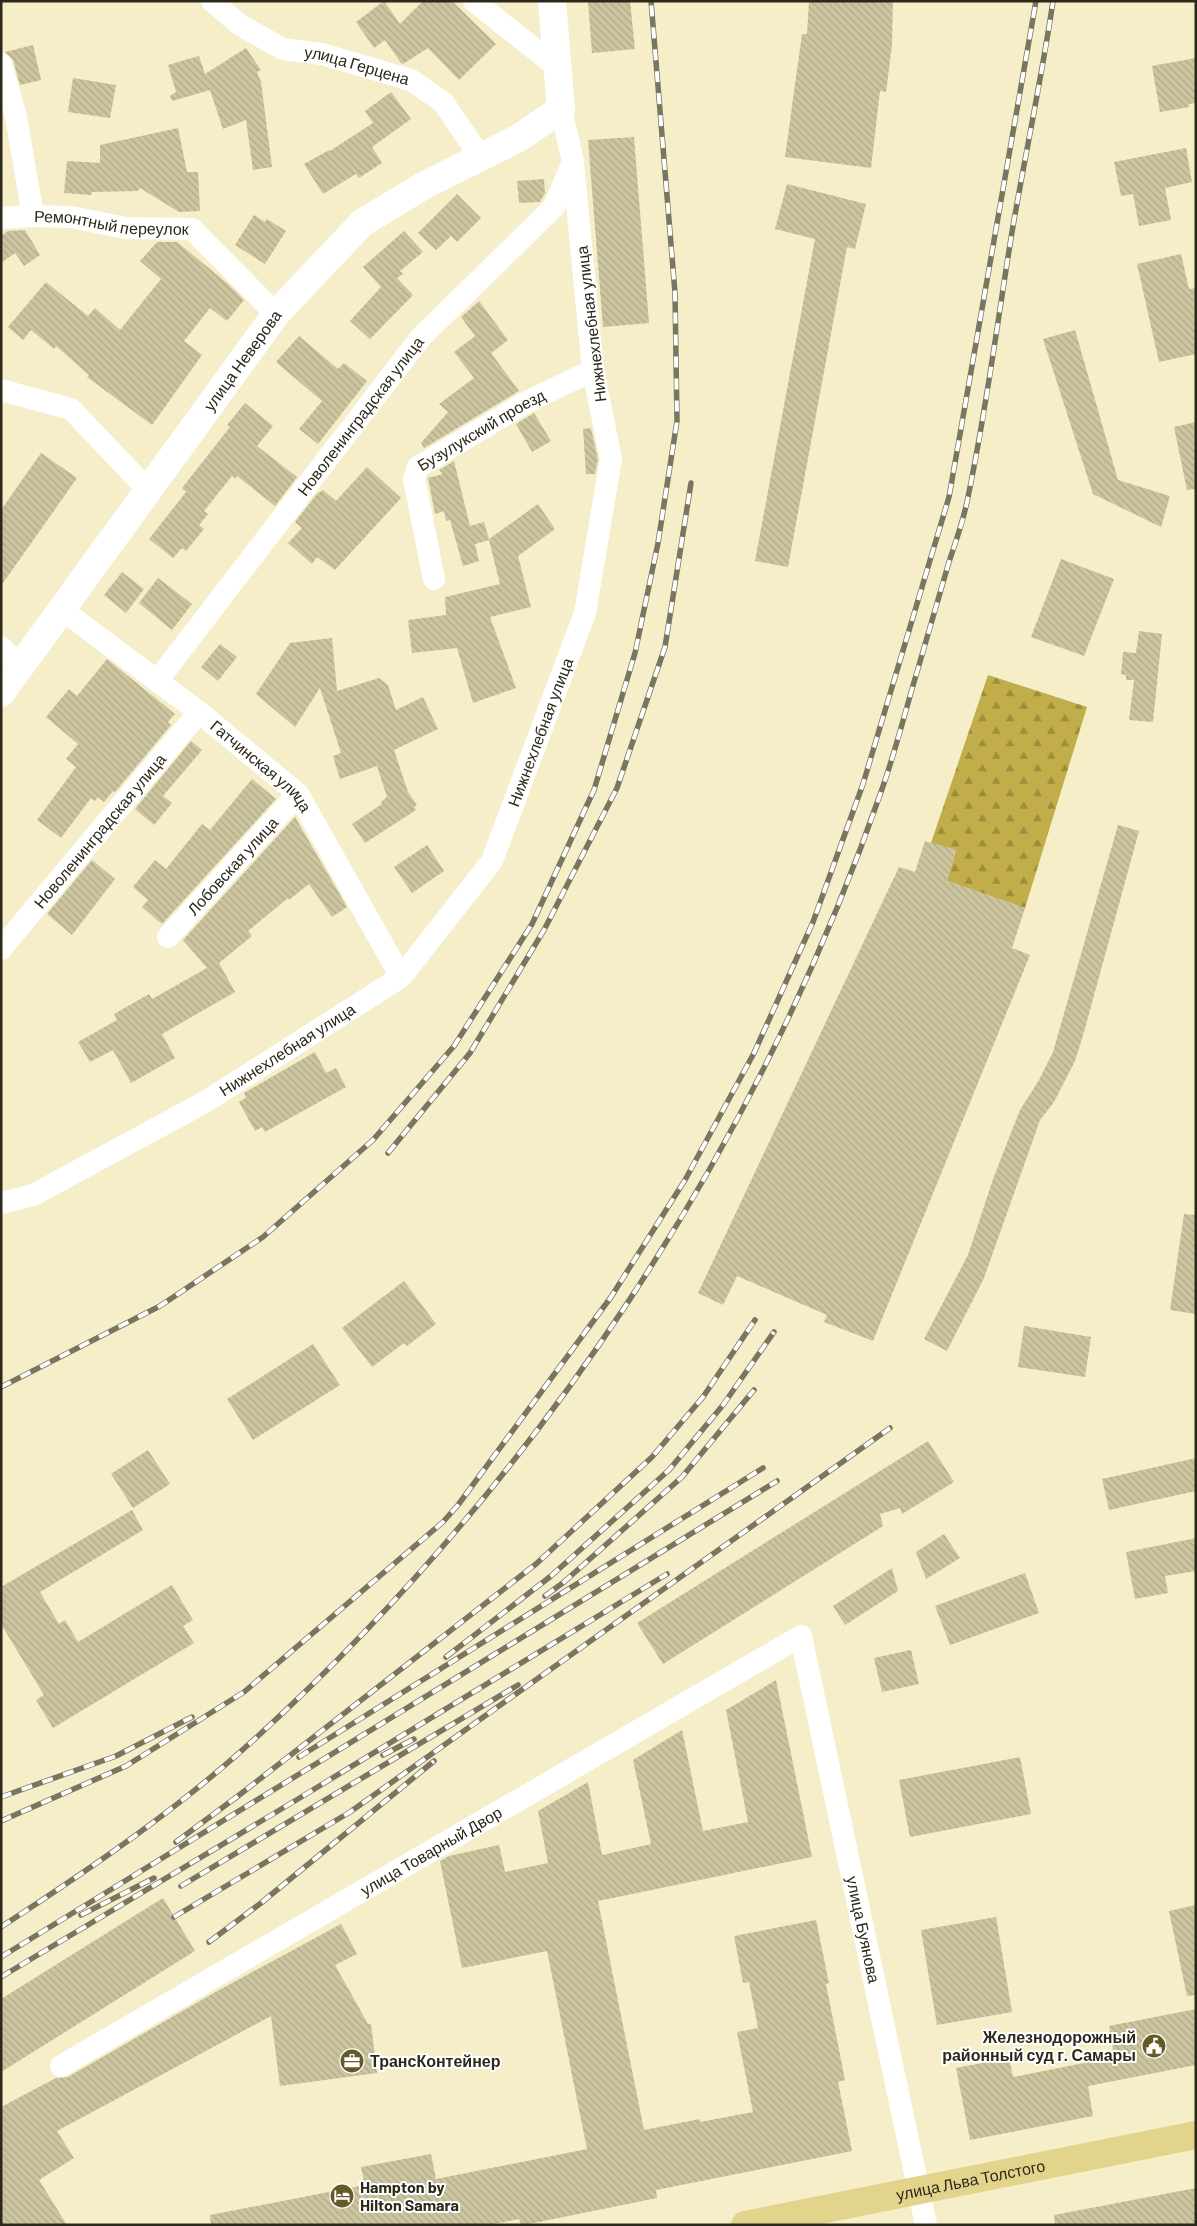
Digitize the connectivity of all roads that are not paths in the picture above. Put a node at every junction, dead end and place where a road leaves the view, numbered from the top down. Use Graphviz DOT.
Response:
graph roads {
  1 [pos="212,1"];
  2 [pos="474,1"];
  3 [pos="552,1"];
  4 [pos="1,64"];
  5 [pos="557,67"];
  6 [pos="561,109"];
  7 [pos="481,158"];
  8 [pos="573,162"];
  9 [pos="33,216"];
  10 [pos="1,218"];
  11 [pos="276,314"];
  12 [pos="593,370"];
  13 [pos="1,390"];
  14 [pos="147,489"];
  15 [pos="434,579"];
  16 [pos="61,609"];
  17 [pos="1,647"];
  18 [pos="20,668"];
  19 [pos="157,681"];
  20 [pos="1,693"];
  21 [pos="198,712"];
  22 [pos="298,794"];
  23 [pos="168,937"];
  24 [pos="1,949"];
  25 [pos="401,977"];
  26 [pos="1,1203"];
  27 [pos="801,1636"];
  28 [pos="61,2066"];
  29 [pos="1196,2135"];
  30 [pos="919,2190"];
  31 [pos="745,2225"];
  32 [pos="926,2225"];
  1 -- 7 [label="street, улица Герцена"];
  2 -- 5 [label="street"];
  3 -- 5 [label="street, Нижнехлебная улица"];
  4 -- 9 [label="street"];
  5 -- 6 [label="street, Нижнехлебная улица"];
  6 -- 7 [label="street, улица Неверова"];
  6 -- 8 [label="street, Нижнехлебная улица"];
  7 -- 11 [label="street, улица Неверова"];
  8 -- 12 [label="street, Нижнехлебная улица"];
  8 -- 19 [label="street, Новоленинградская улица"];
  9 -- 10 [label="street, Ремонтный переулок"];
  9 -- 11 [label="street, Ремонтный переулок"];
  11 -- 14 [label="street, улица Неверова"];
  12 -- 15 [label="street, Бузулукский проезд"];
  12 -- 25 [label="street, Нижнехлебная улица"];
  13 -- 14 [label="street"];
  14 -- 16 [label="street, улица Неверова"];
  16 -- 18 [label="street, улица Неверова"];
  16 -- 19 [label="street, Гатчинская улица"];
  17 -- 18 [label="street"];
  18 -- 20 [label="street, улица Неверова"];
  19 -- 21 [label="street, Гатчинская улица"];
  21 -- 22 [label="street, Гатчинская улица"];
  21 -- 24 [label="street, Новоленинградская улица"];
  22 -- 23 [label="street, Лобовская улица"];
  22 -- 25 [label="street, Гатчинская улица"];
  25 -- 26 [label="street, Нижнехлебная улица"];
  27 -- 28 [label="street, улица Товарный Двор"];
  27 -- 30 [label="street, улица Буянова"];
  29 -- 30 [label="main road, улица Льва Толстого"];
  30 -- 31 [label="main road, улица Льва Толстого"];
  30 -- 32 [label="street, улица Буянова"];
}
